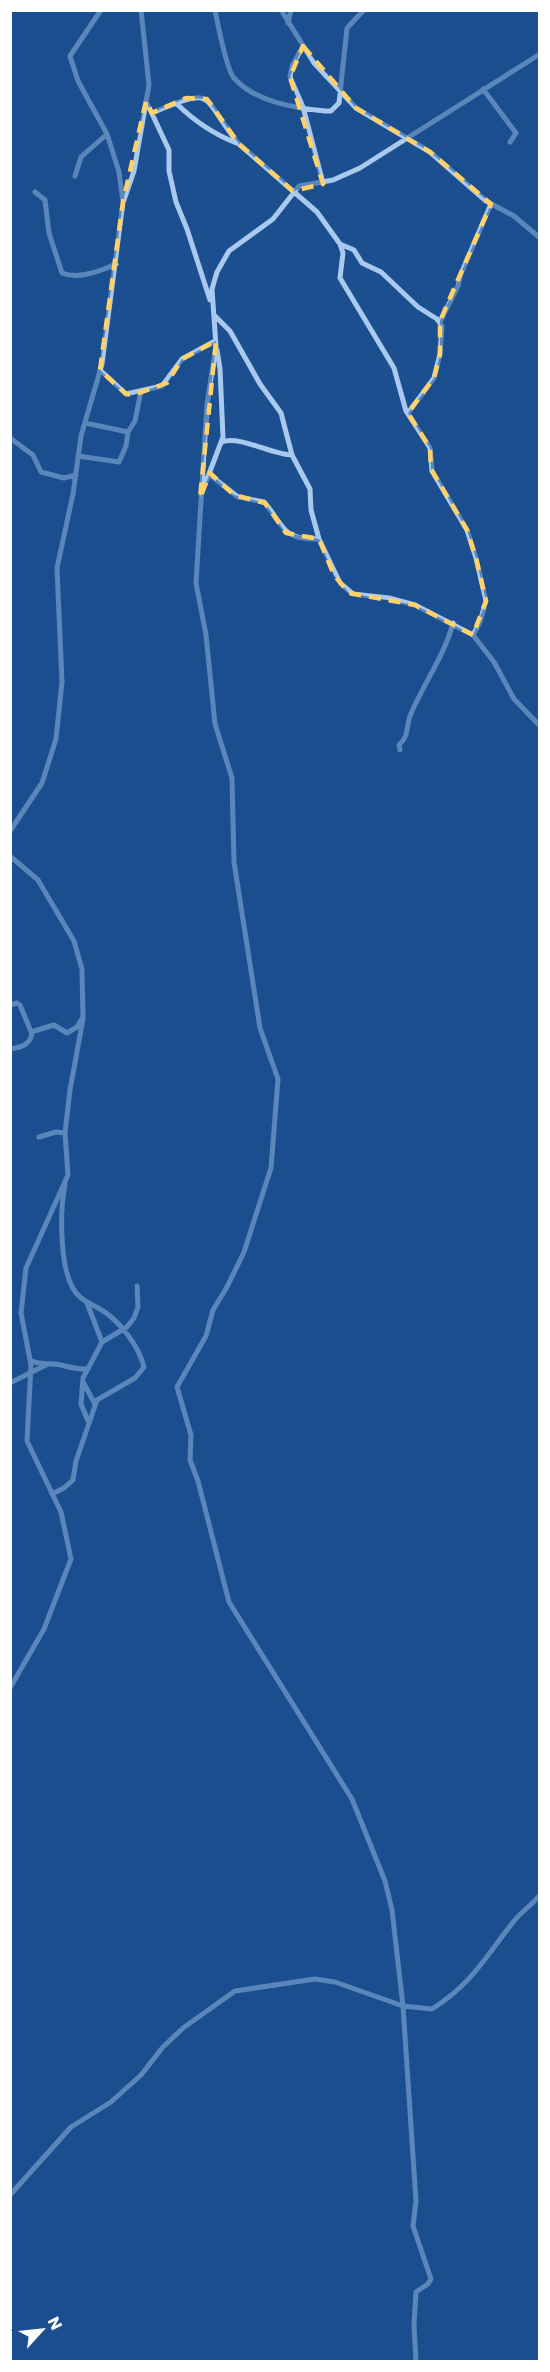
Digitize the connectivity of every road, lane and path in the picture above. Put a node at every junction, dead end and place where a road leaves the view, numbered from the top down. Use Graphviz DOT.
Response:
graph roads {
  1 [pos="101,10"];
  2 [pos="141,10"];
  3 [pos="215,10"];
  4 [pos="281,10"];
  5 [pos="291,10"];
  6 [pos="364,10"];
  7 [pos="288,23"];
  8 [pos="303,46"];
  9 [pos="540,54"];
  10 [pos="483,89"];
  11 [pos="342,94"];
  12 [pos="146,101"];
  13 [pos="176,103"];
  14 [pos="303,107"];
  15 [pos="152,113"];
  16 [pos="107,134"];
  17 [pos="406,137"];
  18 [pos="510,142"];
  19 [pos="239,144"];
  20 [pos="75,176"];
  21 [pos="322,183"];
  22 [pos="35,192"];
  23 [pos="294,192"];
  24 [pos="123,202"];
  25 [pos="491,204"];
  26 [pos="540,238"];
  27 [pos="340,244"];
  28 [pos="116,264"];
  29 [pos="211,302"];
  30 [pos="213,315"];
  31 [pos="440,322"];
  32 [pos="215,343"];
  33 [pos="100,370"];
  34 [pos="141,391"];
  35 [pos="408,413"];
  36 [pos="84,423"];
  37 [pos="128,432"];
  38 [pos="10,438"];
  39 [pos="222,442"];
  40 [pos="292,455"];
  41 [pos="78,456"];
  42 [pos="210,474"];
  43 [pos="76,475"];
  44 [pos="200,498"];
  45 [pos="319,539"];
  46 [pos="453,623"];
  47 [pos="473,635"];
  48 [pos="540,726"];
  49 [pos="400,750"];
  50 [pos="10,831"];
  51 [pos="10,856"];
  52 [pos="10,1005"];
  53 [pos="83,1017"];
  54 [pos="32,1032"];
  55 [pos="67,1033"];
  56 [pos="77,1047"];
  57 [pos="10,1049"];
  58 [pos="66,1133"];
  59 [pos="39,1137"];
  60 [pos="65,1183"];
  61 [pos="137,1286"];
  62 [pos="87,1302"];
  63 [pos="122,1330"];
  64 [pos="102,1342"];
  65 [pos="30,1360"];
  66 [pos="47,1365"];
  67 [pos="88,1369"];
  68 [pos="30,1374"];
  69 [pos="82,1381"];
  70 [pos="10,1383"];
  71 [pos="95,1404"];
  72 [pos="89,1423"];
  73 [pos="52,1494"];
  74 [pos="10,1688"];
  75 [pos="540,1895"];
  76 [pos="403,2006"];
  77 [pos="10,2195"];
  78 [pos="416,2361"];
  1 -- 16 [label="street"];
  2 -- 12 [label="street"];
  3 -- 14 [label="street"];
  4 -- 7 [label="street"];
  5 -- 7 [label="street"];
  6 -- 11 [label="street"];
  7 -- 8 [label="street"];
  8 -- 11 [label="street"];
  8 -- 14 [label="street"];
  9 -- 10 [label="street"];
  10 -- 17 [label="street"];
  10 -- 18 [label="street"];
  11 -- 14 [label="street"];
  11 -- 17 [label="street"];
  12 -- 15 [label="street"];
  12 -- 24 [label="street"];
  13 -- 15 [label="street"];
  13 -- 19 [label="street"];
  13 -- 19 [label="street"];
  14 -- 21 [label="street"];
  15 -- 29 [label="street"];
  16 -- 20 [label="street"];
  16 -- 24 [label="street"];
  17 -- 21 [label="street"];
  17 -- 25 [label="street"];
  19 -- 23 [label="street"];
  21 -- 23 [label="street"];
  22 -- 28 [label="street"];
  23 -- 27 [label="street"];
  23 -- 29 [label="street"];
  24 -- 28 [label="street"];
  25 -- 26 [label="street"];
  25 -- 31 [label="street"];
  27 -- 31 [label="street"];
  27 -- 35 [label="street"];
  28 -- 33 [label="street"];
  29 -- 30 [label="street"];
  30 -- 32 [label="street"];
  30 -- 40 [label="street"];
  31 -- 35 [label="street"];
  32 -- 34 [label="street"];
  32 -- 39 [label="street"];
  32 -- 44 [label="street"];
  33 -- 34 [label="street"];
  33 -- 36 [label="street"];
  34 -- 37 [label="street"];
  35 -- 47 [label="street"];
  36 -- 37 [label="street"];
  36 -- 41 [label="street"];
  37 -- 41 [label="street"];
  38 -- 43 [label="street"];
  39 -- 40 [label="street"];
  39 -- 42 [label="street"];
  40 -- 45 [label="street"];
  41 -- 43 [label="street"];
  42 -- 44 [label="street"];
  42 -- 45 [label="street"];
  43 -- 50 [label="street"];
  44 -- 76 [label="street"];
  45 -- 46 [label="street"];
  46 -- 47 [label="street"];
  46 -- 49 [label="street"];
  47 -- 48 [label="street"];
  51 -- 53 [label="street"];
  52 -- 54 [label="street"];
  53 -- 55 [label="street"];
  53 -- 56 [label="street"];
  54 -- 55 [label="street"];
  54 -- 57 [label="street"];
  55 -- 56 [label="street"];
  56 -- 58 [label="street"];
  58 -- 59 [label="street"];
  58 -- 60 [label="street"];
  60 -- 62 [label="street"];
  60 -- 65 [label="street"];
  61 -- 63 [label="street"];
  62 -- 63 [label="street"];
  62 -- 64 [label="street"];
  63 -- 64 [label="street"];
  63 -- 71 [label="street"];
  64 -- 67 [label="street"];
  65 -- 66 [label="street"];
  65 -- 68 [label="street"];
  66 -- 67 [label="street"];
  66 -- 68 [label="street"];
  67 -- 69 [label="street"];
  68 -- 70 [label="street"];
  68 -- 73 [label="street"];
  69 -- 71 [label="street"];
  69 -- 72 [label="street"];
  71 -- 72 [label="street"];
  72 -- 73 [label="street"];
  73 -- 74 [label="street"];
  75 -- 76 [label="street"];
  76 -- 77 [label="street"];
  76 -- 78 [label="street"];
}
